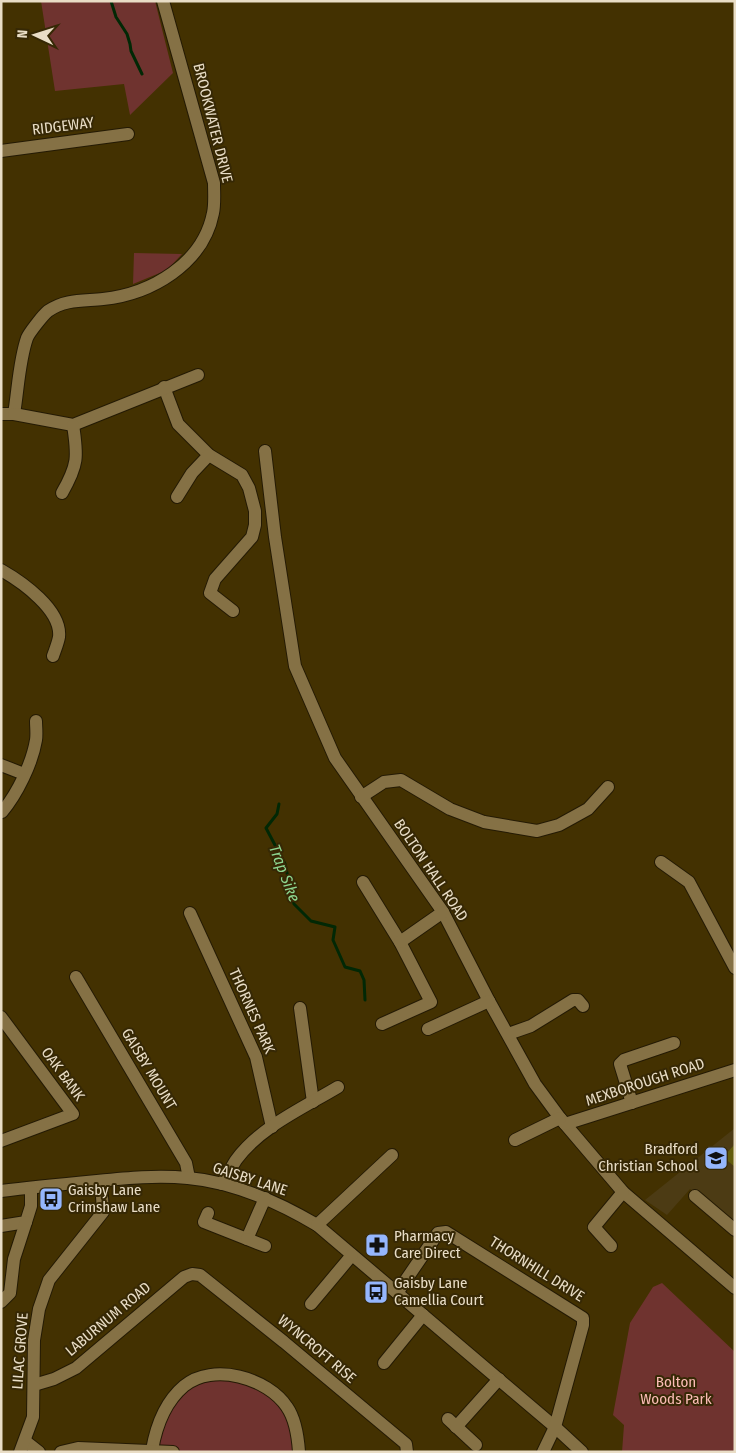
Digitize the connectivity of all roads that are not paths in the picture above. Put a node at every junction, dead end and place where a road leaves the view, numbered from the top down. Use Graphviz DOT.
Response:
graph roads {
  1 [pos="165,7"];
  2 [pos="128,134"];
  3 [pos="1,150"];
  4 [pos="198,374"];
  5 [pos="164,387"];
  6 [pos="8,414"];
  7 [pos="73,426"];
  8 [pos="265,451"];
  9 [pos="209,455"];
  10 [pos="62,493"];
  11 [pos="177,497"];
  12 [pos="2,573"];
  13 [pos="233,611"];
  14 [pos="53,656"];
  15 [pos="36,721"];
  16 [pos="1,765"];
  17 [pos="24,774"];
  18 [pos="608,787"];
  19 [pos="361,798"];
  20 [pos="2,812"];
  21 [pos="661,862"];
  22 [pos="363,882"];
  23 [pos="443,912"];
  24 [pos="190,913"];
  25 [pos="400,942"];
  26 [pos="735,968"];
  27 [pos="76,978"];
  28 [pos="489,1001"];
  29 [pos="583,1006"];
  30 [pos="300,1008"];
  31 [pos="1,1017"];
  32 [pos="382,1024"];
  33 [pos="428,1029"];
  34 [pos="508,1034"];
  35 [pos="674,1043"];
  36 [pos="735,1070"];
  37 [pos="338,1087"];
  38 [pos="313,1102"];
  39 [pos="632,1103"];
  40 [pos="562,1121"];
  41 [pos="272,1127"];
  42 [pos="515,1140"];
  43 [pos="1,1141"];
  44 [pos="392,1154"];
  45 [pos="189,1178"];
  46 [pos="101,1181"];
  47 [pos="222,1184"];
  48 [pos="31,1188"];
  49 [pos="1,1191"];
  50 [pos="623,1192"];
  51 [pos="695,1196"];
  52 [pos="264,1198"];
  53 [pos="208,1213"];
  54 [pos="26,1222"];
  55 [pos="316,1225"];
  56 [pos="1,1226"];
  57 [pos="735,1230"];
  58 [pos="247,1239"];
  59 [pos="264,1246"];
  60 [pos="611,1246"];
  61 [pos="352,1255"];
  62 [pos="200,1275"];
  63 [pos="735,1288"];
  64 [pos="397,1293"];
  65 [pos="1,1302"];
  66 [pos="311,1304"];
  67 [pos="423,1315"];
  68 [pos="384,1363"];
  69 [pos="499,1380"];
  70 [pos="34,1385"];
  71 [pos="555,1427"];
  72 [pos="476,1445"];
  73 [pos="23,1446"];
  74 [pos="152,1450"];
  75 [pos="39,1452"];
  76 [pos="61,1452"];
  77 [pos="173,1452"];
  78 [pos="299,1452"];
  79 [pos="407,1452"];
  80 [pos="544,1452"];
  81 [pos="582,1452"];
  1 -- 6 [label="street, BROOKWATER DRIVE"];
  2 -- 3 [label="street, RIDGEWAY"];
  4 -- 5 [label="street"];
  5 -- 7 [label="street"];
  5 -- 9 [label="street"];
  6 -- 7 [label="street"];
  7 -- 10 [label="street"];
  8 -- 19 [label="street, BOLTON HALL ROAD"];
  9 -- 11 [label="street"];
  9 -- 13 [label="street"];
  12 -- 14 [label="street"];
  15 -- 17 [label="street"];
  16 -- 17 [label="street"];
  17 -- 20 [label="street"];
  18 -- 19 [label="street"];
  19 -- 23 [label="street, BOLTON HALL ROAD"];
  21 -- 26 [label="street"];
  22 -- 25 [label="street"];
  23 -- 25 [label="street"];
  23 -- 28 [label="street, BOLTON HALL ROAD"];
  24 -- 41 [label="street, THORNES PARK"];
  25 -- 32 [label="street"];
  27 -- 45 [label="street, GAISBY MOUNT"];
  28 -- 33 [label="street"];
  28 -- 34 [label="street, BOLTON HALL ROAD"];
  29 -- 34 [label="street"];
  30 -- 38 [label="street"];
  31 -- 43 [label="street, OAK BANK"];
  34 -- 40 [label="street, BOLTON HALL ROAD"];
  35 -- 39 [label="street"];
  36 -- 39 [label="street, MEXBOROUGH ROAD"];
  37 -- 38 [label="street"];
  38 -- 41 [label="street"];
  39 -- 40 [label="street, MEXBOROUGH ROAD"];
  40 -- 42 [label="street, MEXBOROUGH ROAD"];
  40 -- 50 [label="street, BOLTON HALL ROAD"];
  41 -- 47 [label="street"];
  44 -- 55 [label="street"];
  45 -- 46 [label="street, GAISBY LANE"];
  45 -- 47 [label="street, GAISBY LANE"];
  46 -- 48 [label="street, GAISBY LANE"];
  46 -- 70 [label="street, LILAC GROVE"];
  47 -- 52 [label="street, GAISBY LANE"];
  48 -- 49 [label="street, GAISBY LANE"];
  48 -- 54 [label="street"];
  50 -- 60 [label="street"];
  50 -- 63 [label="street, BOLTON HALL ROAD"];
  51 -- 57 [label="street"];
  52 -- 55 [label="street, GAISBY LANE"];
  52 -- 58 [label="street"];
  53 -- 58 [label="street"];
  54 -- 56 [label="street"];
  54 -- 65 [label="street"];
  55 -- 61 [label="street, GAISBY LANE"];
  58 -- 59 [label="street"];
  61 -- 64 [label="street, GAISBY LANE"];
  61 -- 66 [label="street"];
  62 -- 70 [label="street, LABURNUM ROAD"];
  62 -- 79 [label="street, WYNCROFT RISE"];
  64 -- 67 [label="street, GAISBY LANE"];
  64 -- 71 [label="street, THORNHILL DRIVE"];
  67 -- 68 [label="street"];
  67 -- 69 [label="street, GAISBY LANE"];
  69 -- 71 [label="street, GAISBY LANE"];
  69 -- 72 [label="street"];
  70 -- 73 [label="street, LILAC GROVE"];
  71 -- 80 [label="street"];
  71 -- 81 [label="street, GAISBY LANE"];
  73 -- 75 [label="street"];
  74 -- 76 [label="street"];
  74 -- 77 [label="street"];
  74 -- 78 [label="street"];
}
